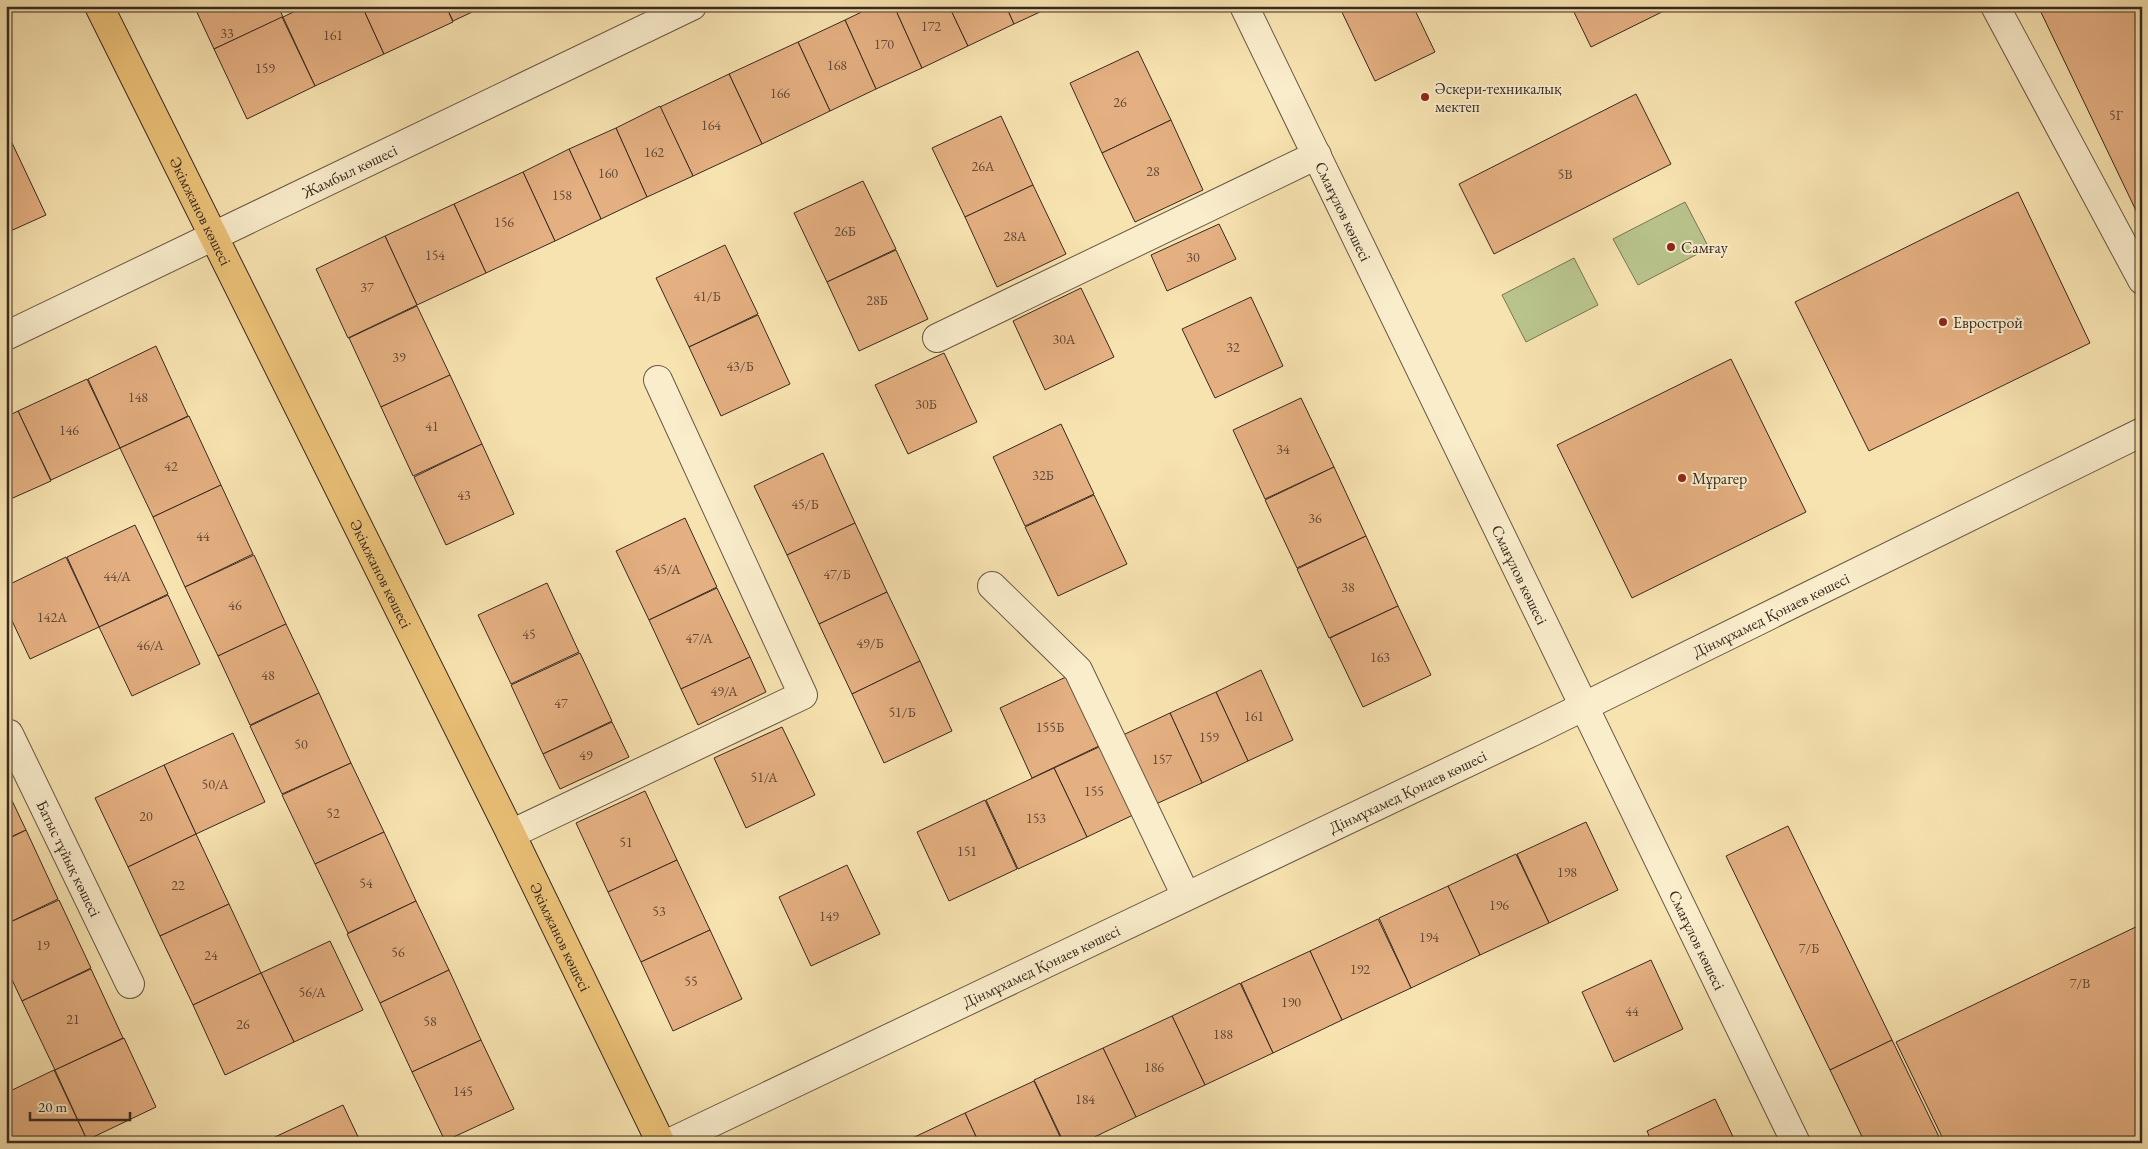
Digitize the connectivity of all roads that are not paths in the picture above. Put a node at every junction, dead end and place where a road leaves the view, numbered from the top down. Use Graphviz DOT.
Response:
graph roads {
  1 [pos="99,6"];
  2 [pos="692,6"];
  3 [pos="1244,6"];
  4 [pos="1995,6"];
  5 [pos="1317,155"];
  6 [pos="214,237"];
  7 [pos="2142,280"];
  8 [pos="6,336"];
  9 [pos="938,338"];
  10 [pos="658,380"];
  11 [pos="2142,432"];
  12 [pos="992,586"];
  13 [pos="1584,706"];
  14 [pos="6,734"];
  15 [pos="512,834"];
  16 [pos="1186,896"];
  17 [pos="130,984"];
  18 [pos="661,1143"];
  19 [pos="669,1143"];
  20 [pos="1796,1143"];
  1 -- 6 [label="main road, Әкімжанов көшесі"];
  2 -- 6 [label="street, Жамбыл көшесі"];
  3 -- 5 [label="street, Смағұлов көшесі"];
  4 -- 7 [label="street"];
  5 -- 9 [label="street"];
  5 -- 13 [label="street, Смағұлов көшесі"];
  6 -- 8 [label="street, Жамбыл көшесі"];
  6 -- 15 [label="main road, Әкімжанов көшесі"];
  10 -- 15 [label="street"];
  11 -- 13 [label="street, Дінмұхамед Қонаев көшесі"];
  12 -- 16 [label="street"];
  13 -- 16 [label="street, Дінмұхамед Қонаев көшесі"];
  13 -- 20 [label="street, Смағұлов көшесі"];
  14 -- 17 [label="street, Батыс тұйық көшесі"];
  15 -- 18 [label="main road, Әкімжанов көшесі"];
  16 -- 19 [label="street, Дінмұхамед Қонаев көшесі"];
}
